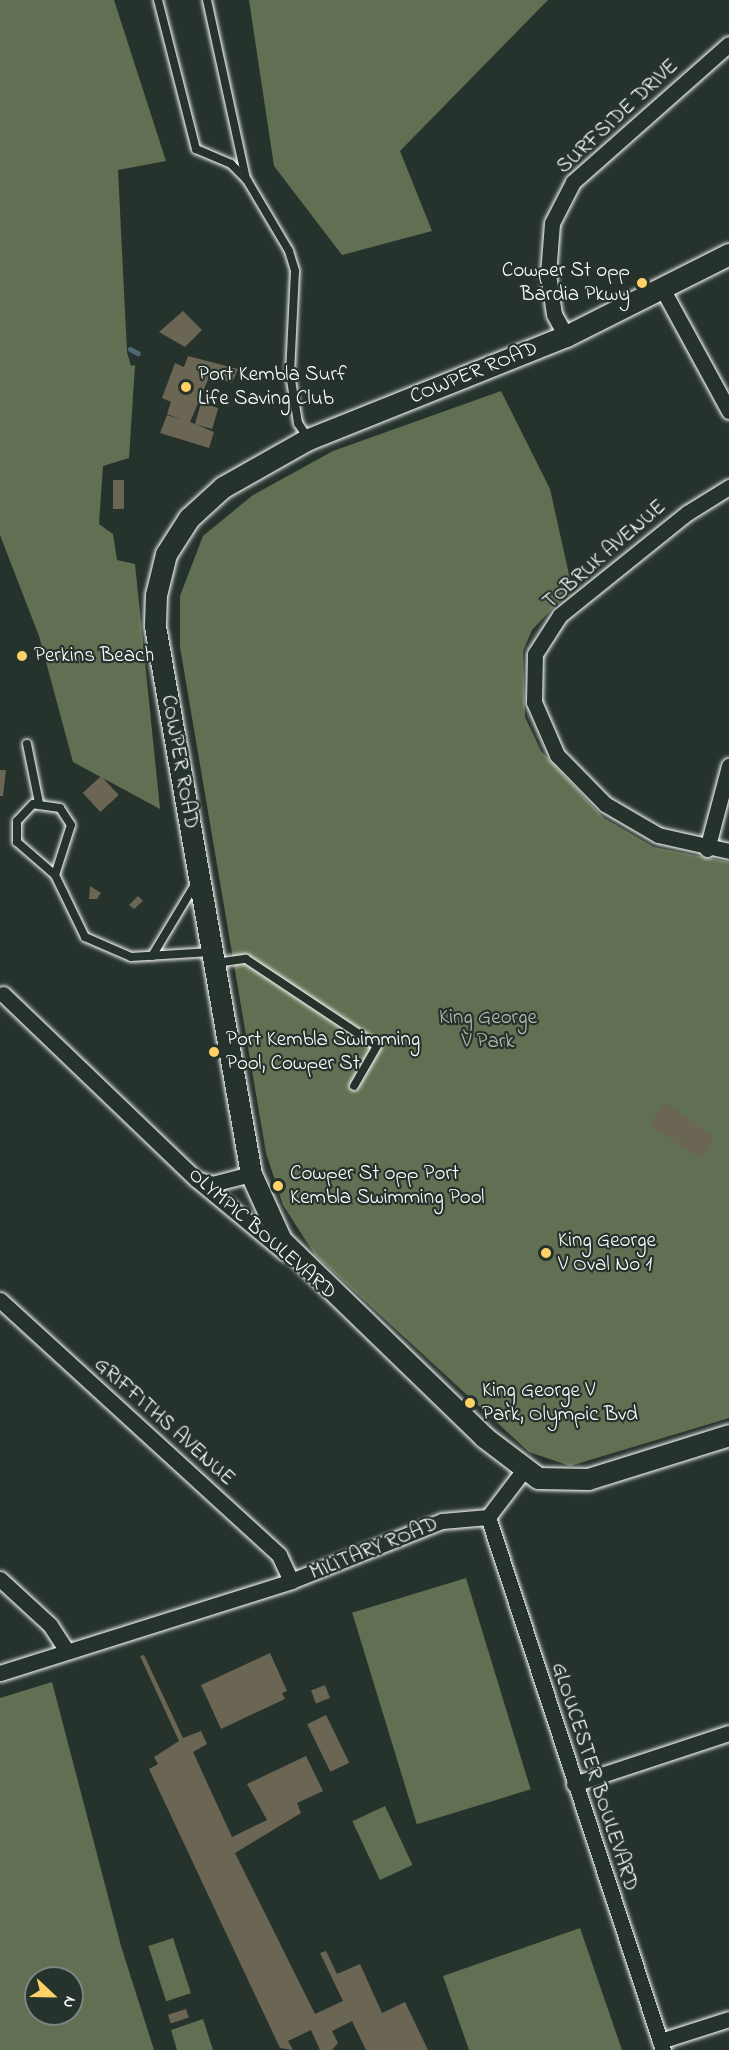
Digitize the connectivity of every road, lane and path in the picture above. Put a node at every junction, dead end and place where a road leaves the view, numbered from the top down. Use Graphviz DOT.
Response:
graph roads {
  1 [pos="158,0"];
  2 [pos="207,0"];
  3 [pos="729,44"];
  4 [pos="247,180"];
  5 [pos="729,254"];
  6 [pos="663,290"];
  7 [pos="566,336"];
  8 [pos="729,411"];
  9 [pos="308,439"];
  10 [pos="729,488"];
  11 [pos="27,744"];
  12 [pos="729,766"];
  13 [pos="39,803"];
  14 [pos="707,849"];
  15 [pos="729,851"];
  16 [pos="55,875"];
  17 [pos="200,875"];
  18 [pos="152,956"];
  19 [pos="213,957"];
  20 [pos="3,994"];
  21 [pos="354,1086"];
  22 [pos="251,1174"];
  23 [pos="196,1179"];
  24 [pos="309,1273"];
  25 [pos="0,1300"];
  26 [pos="729,1435"];
  27 [pos="523,1471"];
  28 [pos="488,1517"];
  29 [pos="0,1579"];
  30 [pos="291,1581"];
  31 [pos="67,1651"];
  32 [pos="0,1673"];
  33 [pos="729,1734"];
  34 [pos="574,1784"];
  35 [pos="729,2019"];
  36 [pos="662,2045"];
  1 -- 4 [label="lane"];
  2 -- 4 [label="lane"];
  3 -- 7 [label="street, SURFSIDE DRIVE"];
  4 -- 9 [label="lane"];
  5 -- 6 [label="main road, COWPER ROAD"];
  6 -- 7 [label="main road, COWPER ROAD"];
  6 -- 8 [label="street"];
  7 -- 9 [label="main road, COWPER ROAD"];
  9 -- 17 [label="main road, COWPER ROAD"];
  10 -- 14 [label="street, TOBRUK AVENUE"];
  11 -- 13 [label="lane"];
  12 -- 14 [label="street"];
  13 -- 16 [label="lane"];
  13 -- 16 [label="lane"];
  14 -- 15 [label="street, TOBRUK AVENUE"];
  16 -- 18 [label="lane"];
  17 -- 18 [label="lane"];
  17 -- 19 [label="main road, COWPER ROAD"];
  18 -- 19 [label="lane"];
  19 -- 21 [label="lane"];
  19 -- 22 [label="main road, COWPER ROAD"];
  20 -- 23 [label="street, OLYMPIC BOULEVARD"];
  22 -- 23 [label="street"];
  22 -- 24 [label="main road, COWPER ROAD"];
  23 -- 24 [label="street, OLYMPIC BOULEVARD"];
  24 -- 27 [label="main road, OLYMPIC BOULEVARD"];
  25 -- 30 [label="street, GRIFFITHS AVENUE"];
  26 -- 27 [label="main road"];
  27 -- 28 [label="street"];
  28 -- 30 [label="street, MILITARY ROAD"];
  28 -- 34 [label="street, GLOUCESTER BOULEVARD"];
  29 -- 31 [label="street"];
  30 -- 31 [label="street, MILITARY ROAD"];
  31 -- 32 [label="street, MILITARY ROAD"];
  33 -- 34 [label="street"];
  34 -- 36 [label="street, GLOUCESTER BOULEVARD"];
  35 -- 36 [label="street"];
}
